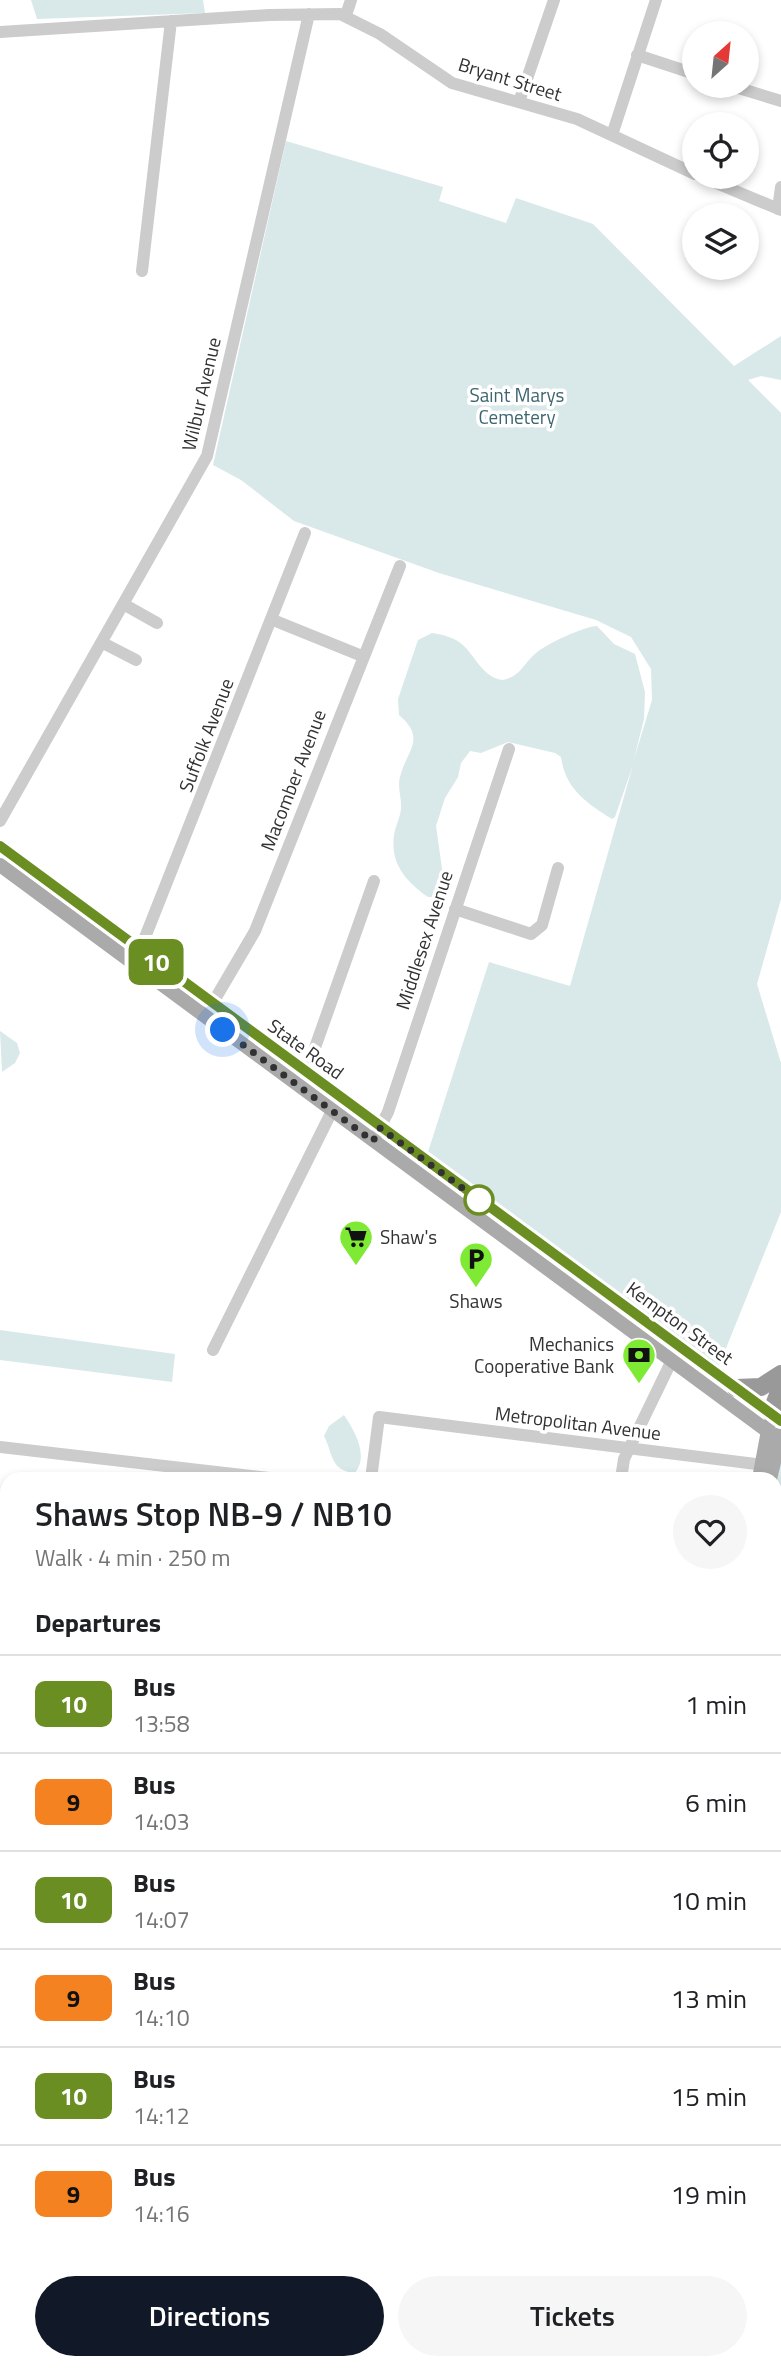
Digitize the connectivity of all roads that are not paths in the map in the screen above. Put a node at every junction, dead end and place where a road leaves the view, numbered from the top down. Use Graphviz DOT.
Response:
graph roads {
  1 [pos="351,0"];
  2 [pos="554,0"];
  3 [pos="656,0"];
  4 [pos="309,14"];
  5 [pos="345,15"];
  6 [pos="171,21"];
  7 [pos="0,32"];
  8 [pos="637,55"];
  9 [pos="682,70"];
  10 [pos="760,95"];
  11 [pos="781,101"];
  12 [pos="519,102"];
  13 [pos="612,135"];
  14 [pos="682,168"];
  15 [pos="781,187"];
  16 [pos="731,189"];
  17 [pos="779,209"];
  18 [pos="142,271"];
  19 [pos="305,533"];
  20 [pos="400,566"];
  21 [pos="125,605"];
  22 [pos="273,620"];
  23 [pos="157,623"];
  24 [pos="103,643"];
  25 [pos="362,656"];
  26 [pos="136,660"];
  27 [pos="509,749"];
  28 [pos="0,821"];
  29 [pos="0,846"];
  30 [pos="0,865"];
  31 [pos="558,868"];
  32 [pos="374,881"];
  33 [pos="455,909"];
  34 [pos="140,950"];
  35 [pos="209,1010"];
  36 [pos="306,1073"];
  37 [pos="332,1111"];
  38 [pos="377,1134"];
  39 [pos="556,1256"];
  40 [pos="547,1269"];
  41 [pos="213,1350"];
  42 [pos="672,1360"];
  43 [pos="781,1374"];
  44 [pos="781,1387"];
  45 [pos="736,1388"];
  46 [pos="777,1430"];
  47 [pos="0,1447"];
  48 [pos="629,1449"];
  49 [pos="217,1472"];
  50 [pos="372,1472"];
  51 [pos="623,1472"];
  52 [pos="765,1472"];
  1 -- 5 [label="street"];
  2 -- 12 [label="street"];
  3 -- 8 [label="street"];
  4 -- 5 [label="street, Bryant Street"];
  4 -- 6 [label="street, Bryant Street"];
  4 -- 21 [label="street, Wilbur Avenue"];
  5 -- 12 [label="street, Bryant Street"];
  6 -- 7 [label="street, Bryant Street"];
  6 -- 18 [label="street"];
  8 -- 9 [label="street"];
  8 -- 13 [label="street"];
  10 -- 11 [label="street"];
  12 -- 13 [label="street, Bryant Street"];
  13 -- 14 [label="street, Bryant Street"];
  15 -- 17 [label="street"];
  16 -- 17 [label="street"];
  19 -- 22 [label="street, Suffolk Avenue"];
  20 -- 25 [label="street, Macomber Avenue"];
  21 -- 23 [label="street"];
  21 -- 24 [label="street, Wilbur Avenue"];
  22 -- 25 [label="street"];
  22 -- 34 [label="street, Suffolk Avenue"];
  24 -- 26 [label="street"];
  24 -- 28 [label="street, Wilbur Avenue"];
  25 -- 35 [label="street, Macomber Avenue"];
  27 -- 33 [label="street, Middlesex Avenue"];
  29 -- 34 [label="main road, State Road"];
  30 -- 35 [label="main road, State Road"];
  31 -- 33 [label="street"];
  32 -- 36 [label="street"];
  33 -- 38 [label="street, Middlesex Avenue"];
  34 -- 35 [label="main road, State Road"];
  35 -- 36 [label="main road, State Road"];
  35 -- 37 [label="main road, State Road"];
  36 -- 38 [label="main road, State Road"];
  37 -- 38 [label="main road, State Road"];
  37 -- 41 [label="street"];
  38 -- 39 [label="main road, State Road"];
  38 -- 40 [label="main road, State Road"];
  39 -- 40 [label="main road"];
  39 -- 45 [label="main road, Kempton Street"];
  40 -- 42 [label="main road, Kempton Street"];
  42 -- 46 [label="main road, Kempton Street"];
  42 -- 48 [label="street"];
  43 -- 45 [label="highway"];
  44 -- 46 [label="highway"];
  45 -- 46 [label="main road, Kempton Street"];
  46 -- 52 [label="main road"];
  47 -- 49 [label="street"];
  48 -- 50 [label="street, Metropolitan Avenue"];
  48 -- 51 [label="street"];
  48 -- 52 [label="street, Metropolitan Avenue"];
}
